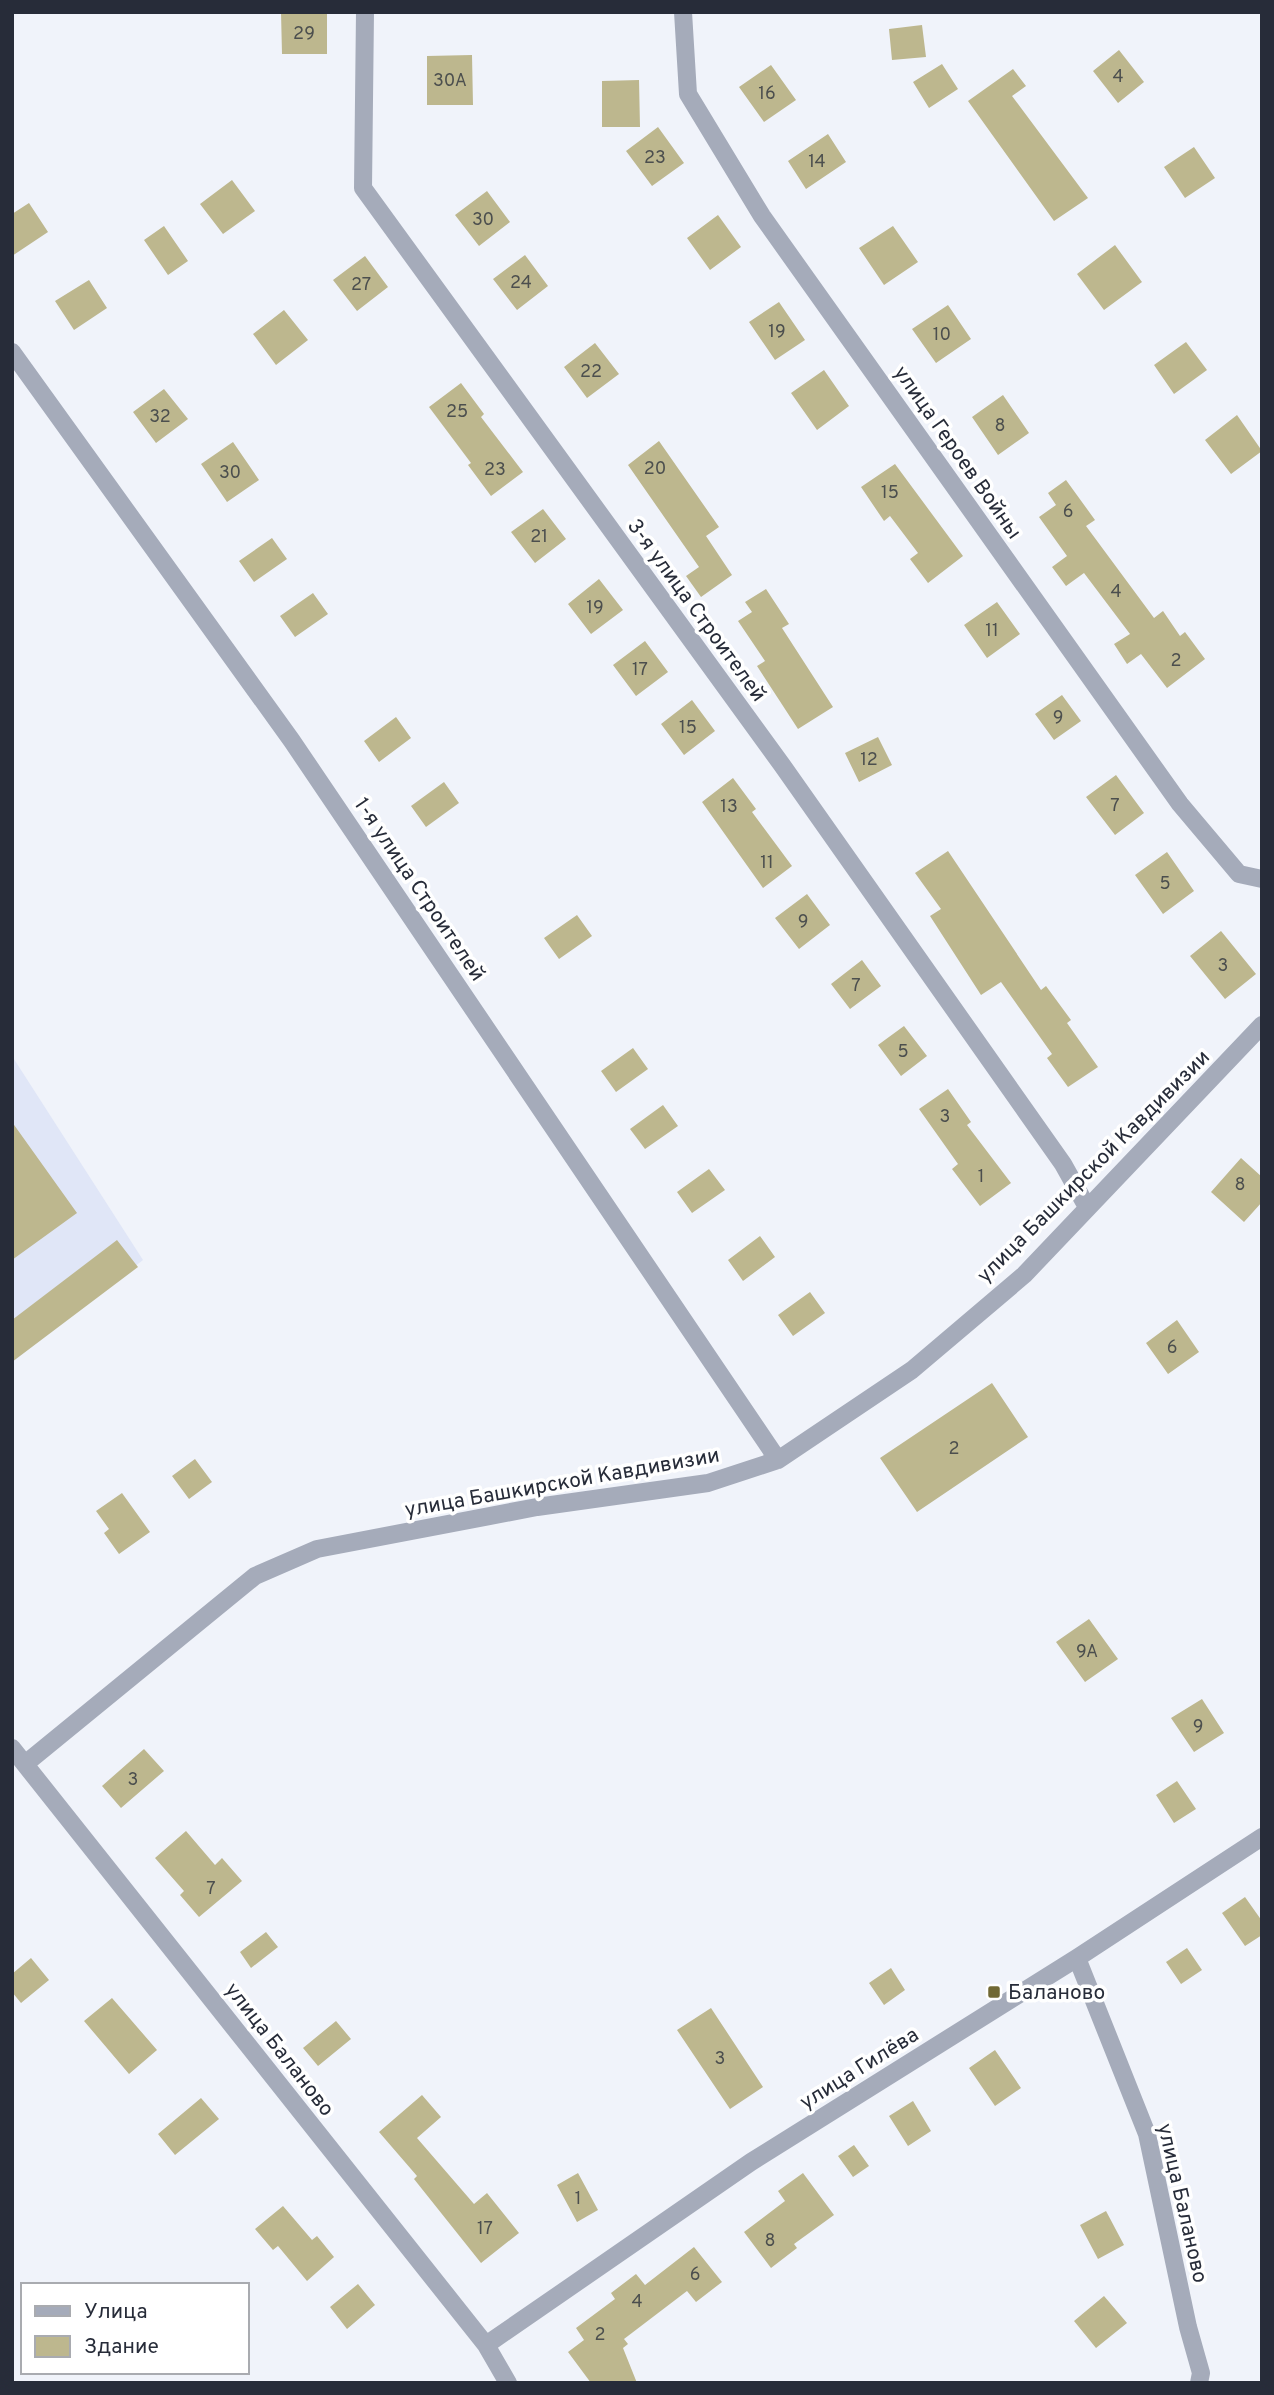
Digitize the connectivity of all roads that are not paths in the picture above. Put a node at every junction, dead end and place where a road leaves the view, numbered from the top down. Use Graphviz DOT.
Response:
graph roads {
  1 [pos="365,12"];
  2 [pos="683,12"];
  3 [pos="12,352"];
  4 [pos="1262,879"];
  5 [pos="1262,1025"];
  6 [pos="1087,1207"];
  7 [pos="778,1460"];
  8 [pos="12,1748"];
  9 [pos="25,1765"];
  10 [pos="1262,1837"];
  11 [pos="1077,1958"];
  12 [pos="486,2345"];
  13 [pos="508,2383"];
  14 [pos="1199,2383"];
  1 -- 6 [label="street, 3-я улица Строителей"];
  2 -- 4 [label="street, улица Героев Войны"];
  3 -- 7 [label="street, 1-я улица Строителей"];
  5 -- 6 [label="street, улица Башкирской Кавдивизии"];
  6 -- 7 [label="street, улица Башкирской Кавдивизии"];
  7 -- 9 [label="street, улица Башкирской Кавдивизии"];
  8 -- 9 [label="street, улица Баланово"];
  9 -- 12 [label="street, улица Баланово"];
  10 -- 11 [label="street, улица Гилёва"];
  11 -- 12 [label="street, улица Гилёва"];
  11 -- 14 [label="street, улица Баланово"];
  12 -- 13 [label="street, улица Баланово"];
}
